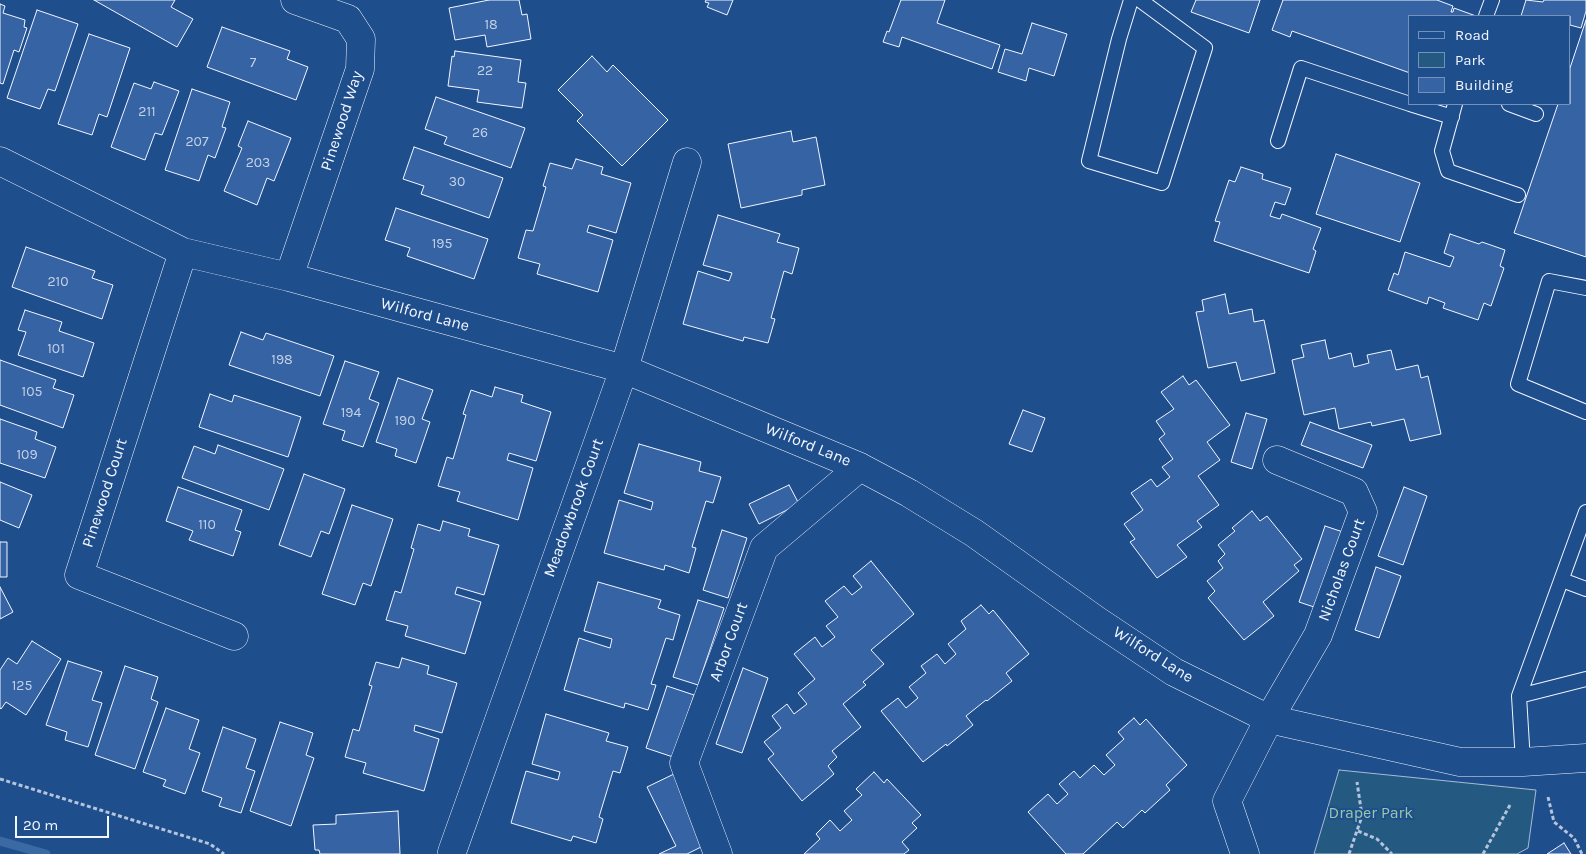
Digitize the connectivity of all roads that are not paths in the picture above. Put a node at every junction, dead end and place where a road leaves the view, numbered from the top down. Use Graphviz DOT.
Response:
graph roads {
  1 [pos="294,0"];
  2 [pos="1131,0"];
  3 [pos="1140,0"];
  4 [pos="1492,0"];
  5 [pos="1486,15"];
  6 [pos="1408,103"];
  7 [pos="1417,105"];
  8 [pos="1511,105"];
  9 [pos="1454,110"];
  10 [pos="1536,114"];
  11 [pos="1278,141"];
  12 [pos="0,161"];
  13 [pos="686,162"];
  14 [pos="1518,195"];
  15 [pos="183,252"];
  16 [pos="289,278"];
  17 [pos="1586,288"];
  18 [pos="624,369"];
  19 [pos="1586,412"];
  20 [pos="1277,460"];
  21 [pos="860,467"];
  22 [pos="1585,515"];
  23 [pos="1562,580"];
  24 [pos="1586,589"];
  25 [pos="234,636"];
  26 [pos="1586,679"];
  27 [pos="1519,696"];
  28 [pos="1269,719"];
  29 [pos="1586,758"];
  30 [pos="1523,762"];
  31 [pos="452,852"];
  32 [pos="718,854"];
  33 [pos="1244,854"];
  1 -- 16 [label="street, Pinewood Way"];
  2 -- 3 [label="lane"];
  4 -- 5 [label="lane"];
  6 -- 11 [label="lane"];
  7 -- 9 [label="lane"];
  8 -- 10 [label="lane"];
  9 -- 14 [label="lane"];
  12 -- 15 [label="street, Wilford Lane"];
  13 -- 18 [label="street, Meadowbrook Court"];
  15 -- 16 [label="street, Wilford Lane"];
  15 -- 25 [label="street, Pinewood Court"];
  16 -- 18 [label="street, Wilford Lane"];
  17 -- 19 [label="lane"];
  18 -- 21 [label="street, Wilford Lane"];
  18 -- 31 [label="street, Meadowbrook Court"];
  20 -- 28 [label="street, Nicholas Court"];
  21 -- 28 [label="street, Wilford Lane"];
  21 -- 32 [label="street, Arbor Court"];
  22 -- 23 [label="lane"];
  23 -- 24 [label="lane"];
  23 -- 27 [label="lane"];
  26 -- 27 [label="lane"];
  27 -- 30 [label="lane"];
  28 -- 30 [label="street, Wilford Lane"];
  28 -- 33 [label="street, Nicholas Court"];
  29 -- 30 [label="street, Wilford Lane"];
}
